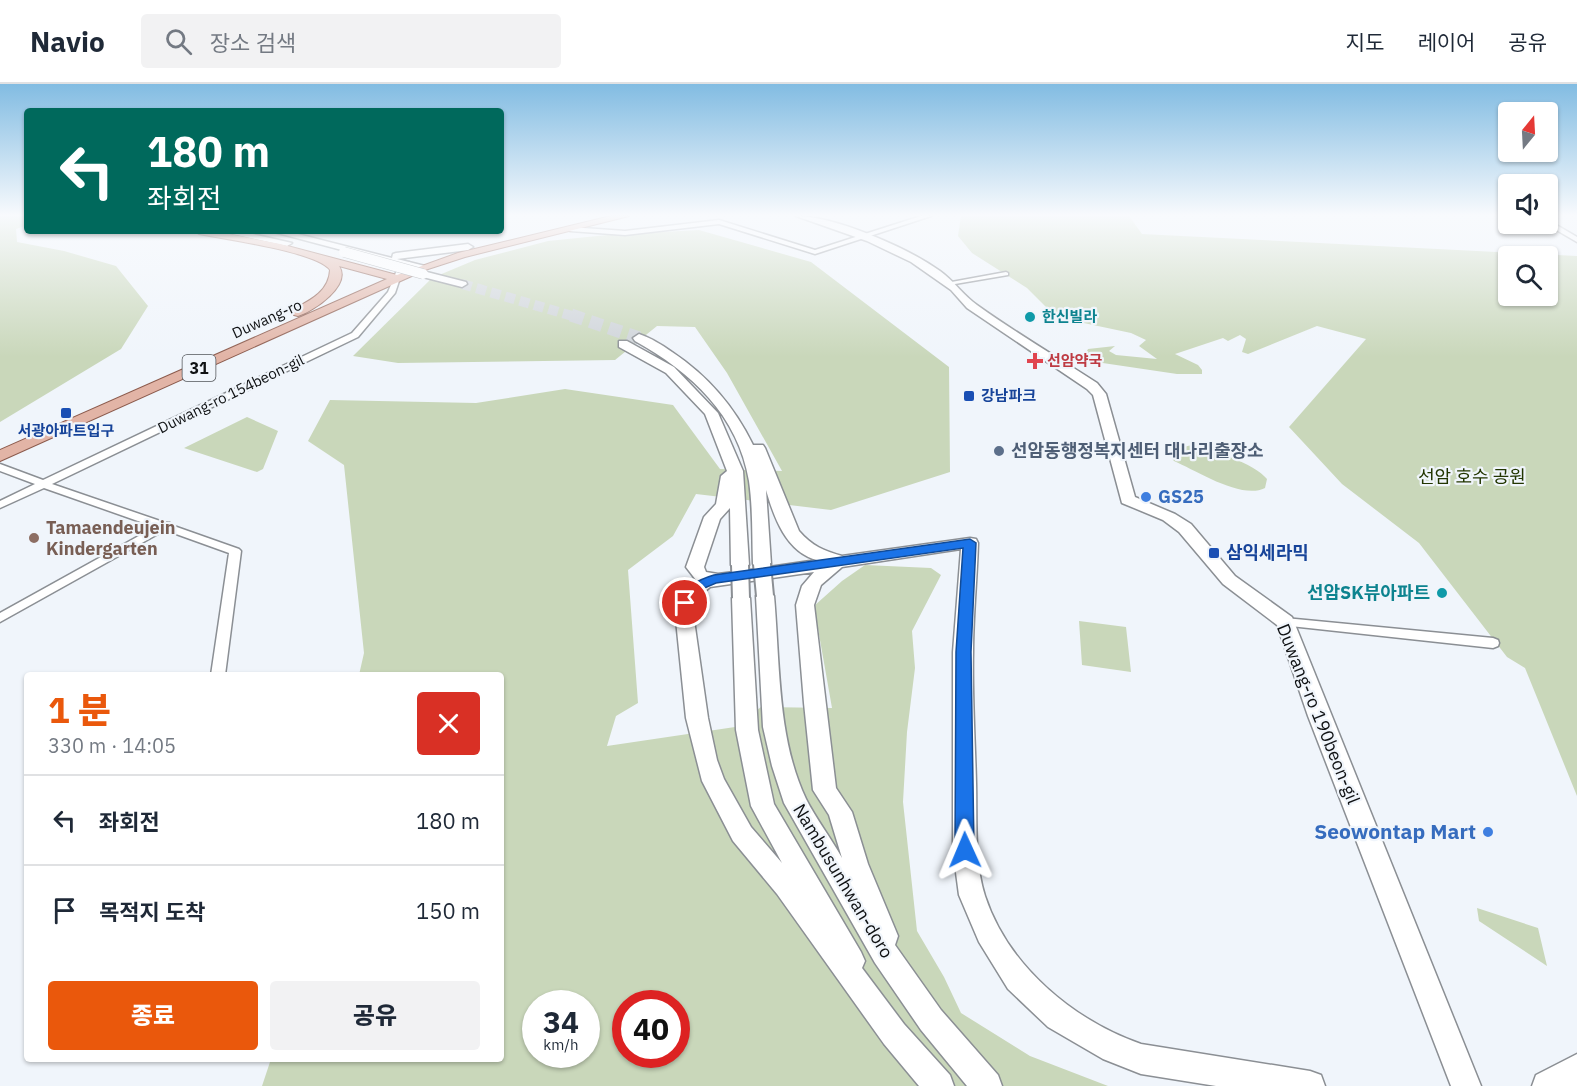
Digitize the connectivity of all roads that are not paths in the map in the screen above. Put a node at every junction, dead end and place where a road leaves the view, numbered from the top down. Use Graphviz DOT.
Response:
graph roads {
  1 [pos="331,263"];
  2 [pos="340,263"];
  3 [pos="375,263"];
  4 [pos="380,263"];
  5 [pos="396,263"];
  6 [pos="435,263"];
  7 [pos="440,263"];
  8 [pos="921,263"];
  9 [pos="349,265"];
  10 [pos="417,271"];
  11 [pos="1006,274"];
  12 [pos="391,276"];
  13 [pos="950,283"];
  14 [pos="462,284"];
  15 [pos="452,288"];
  16 [pos="291,317"];
  17 [pos="639,338"];
  18 [pos="623,344"];
  19 [pos="716,395"];
  20 [pos="727,448"];
  21 [pos="0,449"];
  22 [pos="0,456"];
  23 [pos="0,467"];
  24 [pos="43,484"];
  25 [pos="0,505"];
  26 [pos="166,525"];
  27 [pos="847,561"];
  28 [pos="714,579"];
  29 [pos="753,597"];
  30 [pos="0,618"];
  31 [pos="1285,622"];
  32 [pos="1492,643"];
  33 [pos="218,672"];
  34 [pos="931,1020"];
  35 [pos="1577,1069"];
  36 [pos="939,1086"];
  37 [pos="987,1086"];
  38 [pos="1310,1086"];
  39 [pos="1466,1086"];
  40 [pos="1547,1086"];
  1 -- 16 [label="main road"];
  2 -- 9 [label="main road"];
  3 -- 9 [label="main road"];
  4 -- 10 [label="main road"];
  5 -- 10 [label="main road"];
  6 -- 10 [label="main road"];
  7 -- 10 [label="main road, Duwang-ro / 31"];
  8 -- 13 [label="main road, Duwang-ro 190beon-gil"];
  9 -- 12 [label="main road"];
  10 -- 12 [label="main road, Duwang-ro / 31"];
  10 -- 14 [label="main road"];
  10 -- 15 [label="main road"];
  11 -- 13 [label="street"];
  12 -- 16 [label="main road, Duwang-ro / 31"];
  12 -- 22 [label="main road, Duwang-ro / 31"];
  12 -- 24 [label="street, Duwang-ro 154beon-gil"];
  13 -- 31 [label="main road, Duwang-ro 190beon-gil"];
  16 -- 21 [label="main road, Duwang-ro / 31"];
  17 -- 19 [label="main road, Nambusunhwan-doro"];
  18 -- 20 [label="main road, Nambusunhwan-doro"];
  19 -- 27 [label="main road"];
  19 -- 29 [label="main road, Nambusunhwan-doro, bridge"];
  20 -- 28 [label="main road"];
  20 -- 29 [label="main road, Nambusunhwan-doro, bridge"];
  23 -- 24 [label="street"];
  24 -- 25 [label="street, Duwang-ro 154beon-gil"];
  24 -- 26 [label="street"];
  26 -- 30 [label="street"];
  26 -- 33 [label="street"];
  27 -- 28 [label="main road"];
  27 -- 34 [label="main road"];
  27 -- 38 [label="main road"];
  28 -- 36 [label="main road"];
  29 -- 34 [label="main road, Nambusunhwan-doro"];
  29 -- 36 [label="main road, Nambusunhwan-doro"];
  31 -- 32 [label="street"];
  31 -- 39 [label="main road, Duwang-ro 190beon-gil"];
  34 -- 37 [label="main road, Nambusunhwan-doro"];
  35 -- 40 [label="main road"];
}
